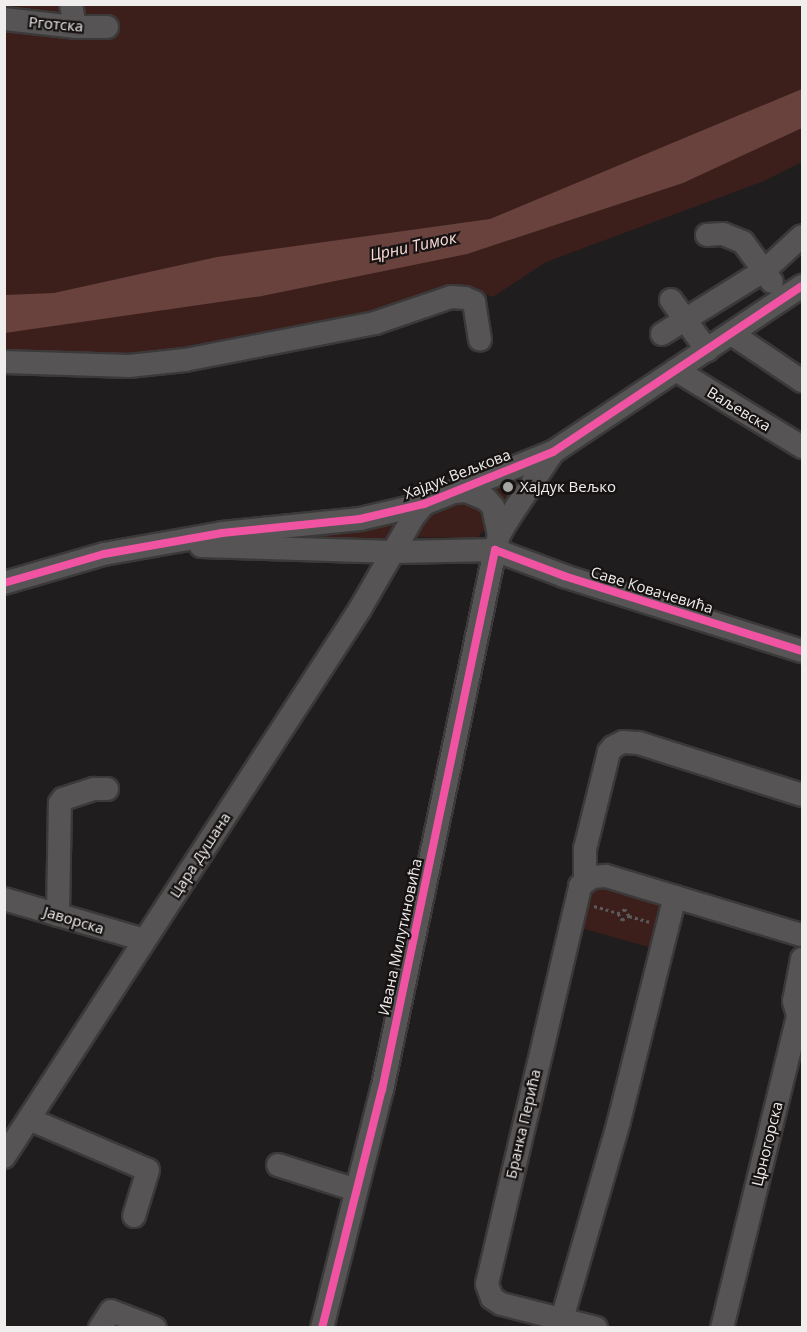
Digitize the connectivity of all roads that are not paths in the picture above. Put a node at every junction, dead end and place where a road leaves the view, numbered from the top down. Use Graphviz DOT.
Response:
graph roads {
  1 [pos="71,4"];
  2 [pos="4,19"];
  3 [pos="75,27"];
  4 [pos="107,27"];
  5 [pos="707,235"];
  6 [pos="802,236"];
  7 [pos="765,270"];
  8 [pos="802,286"];
  9 [pos="783,298"];
  10 [pos="671,300"];
  11 [pos="685,320"];
  12 [pos="662,334"];
  13 [pos="732,334"];
  14 [pos="480,339"];
  15 [pos="707,350"];
  16 [pos="4,362"];
  17 [pos="676,370"];
  18 [pos="802,381"];
  19 [pos="802,447"];
  20 [pos="553,452"];
  21 [pos="451,492"];
  22 [pos="424,504"];
  23 [pos="497,543"];
  24 [pos="166,544"];
  25 [pos="394,552"];
  26 [pos="4,583"];
  27 [pos="802,651"];
  28 [pos="107,789"];
  29 [pos="802,795"];
  30 [pos="585,880"];
  31 [pos="675,897"];
  32 [pos="4,899"];
  33 [pos="58,915"];
  34 [pos="802,935"];
  35 [pos="144,940"];
  36 [pos="802,959"];
  37 [pos="800,1019"];
  38 [pos="29,1119"];
  39 [pos="4,1156"];
  40 [pos="278,1164"];
  41 [pos="356,1190"];
  42 [pos="134,1216"];
  43 [pos="105,1319"];
  44 [pos="562,1319"];
  45 [pos="155,1328"];
  46 [pos="322,1328"];
  47 [pos="596,1328"];
  48 [pos="722,1328"];
  1 -- 3 [label="street"];
  2 -- 3 [label="street, Рготска"];
  3 -- 4 [label="street, Рготска"];
  5 -- 7 [label="street"];
  6 -- 7 [label="street"];
  7 -- 9 [label="street"];
  7 -- 11 [label="street"];
  8 -- 9 [label="street, Хајдук Вељкова"];
  9 -- 13 [label="street, Хајдук Вељкова"];
  10 -- 11 [label="street"];
  11 -- 12 [label="street"];
  11 -- 15 [label="street"];
  13 -- 15 [label="street, Хајдук Вељкова"];
  13 -- 18 [label="street"];
  14 -- 16 [label="street"];
  15 -- 17 [label="street, Хајдук Вељкова"];
  17 -- 19 [label="street, Ваљевска"];
  17 -- 20 [label="street, Хајдук Вељкова"];
  20 -- 21 [label="street, Хајдук Вељкова"];
  20 -- 23 [label="street, Хајдук Вељкова"];
  21 -- 22 [label="street, Хајдук Вељкова"];
  21 -- 23 [label="street"];
  22 -- 24 [label="street, Хајдук Вељкова"];
  22 -- 25 [label="street, Цара Душана"];
  23 -- 25 [label="street, Хајдук Вељкова"];
  23 -- 27 [label="street, Саве Ковачевића"];
  23 -- 41 [label="street, Ивана Милутиновића"];
  24 -- 25 [label="street, Хајдук Вељкова"];
  24 -- 26 [label="street, Хајдук Вељкова"];
  25 -- 35 [label="street, Цара Душана"];
  28 -- 33 [label="street"];
  29 -- 30 [label="street, Бранка Перића"];
  30 -- 31 [label="street"];
  30 -- 44 [label="street, Бранка Перића"];
  31 -- 34 [label="street"];
  31 -- 44 [label="street"];
  32 -- 33 [label="street, Јаворска"];
  33 -- 35 [label="street, Јаворска"];
  35 -- 38 [label="street, Цара Душана"];
  36 -- 37 [label="street, Црногорска"];
  37 -- 48 [label="street, Црногорска"];
  38 -- 39 [label="street, Цара Душана"];
  38 -- 42 [label="street"];
  40 -- 41 [label="street"];
  41 -- 46 [label="street, Ивана Милутиновића"];
  43 -- 45 [label="street"];
  44 -- 47 [label="street, Бранка Перића"];
}
